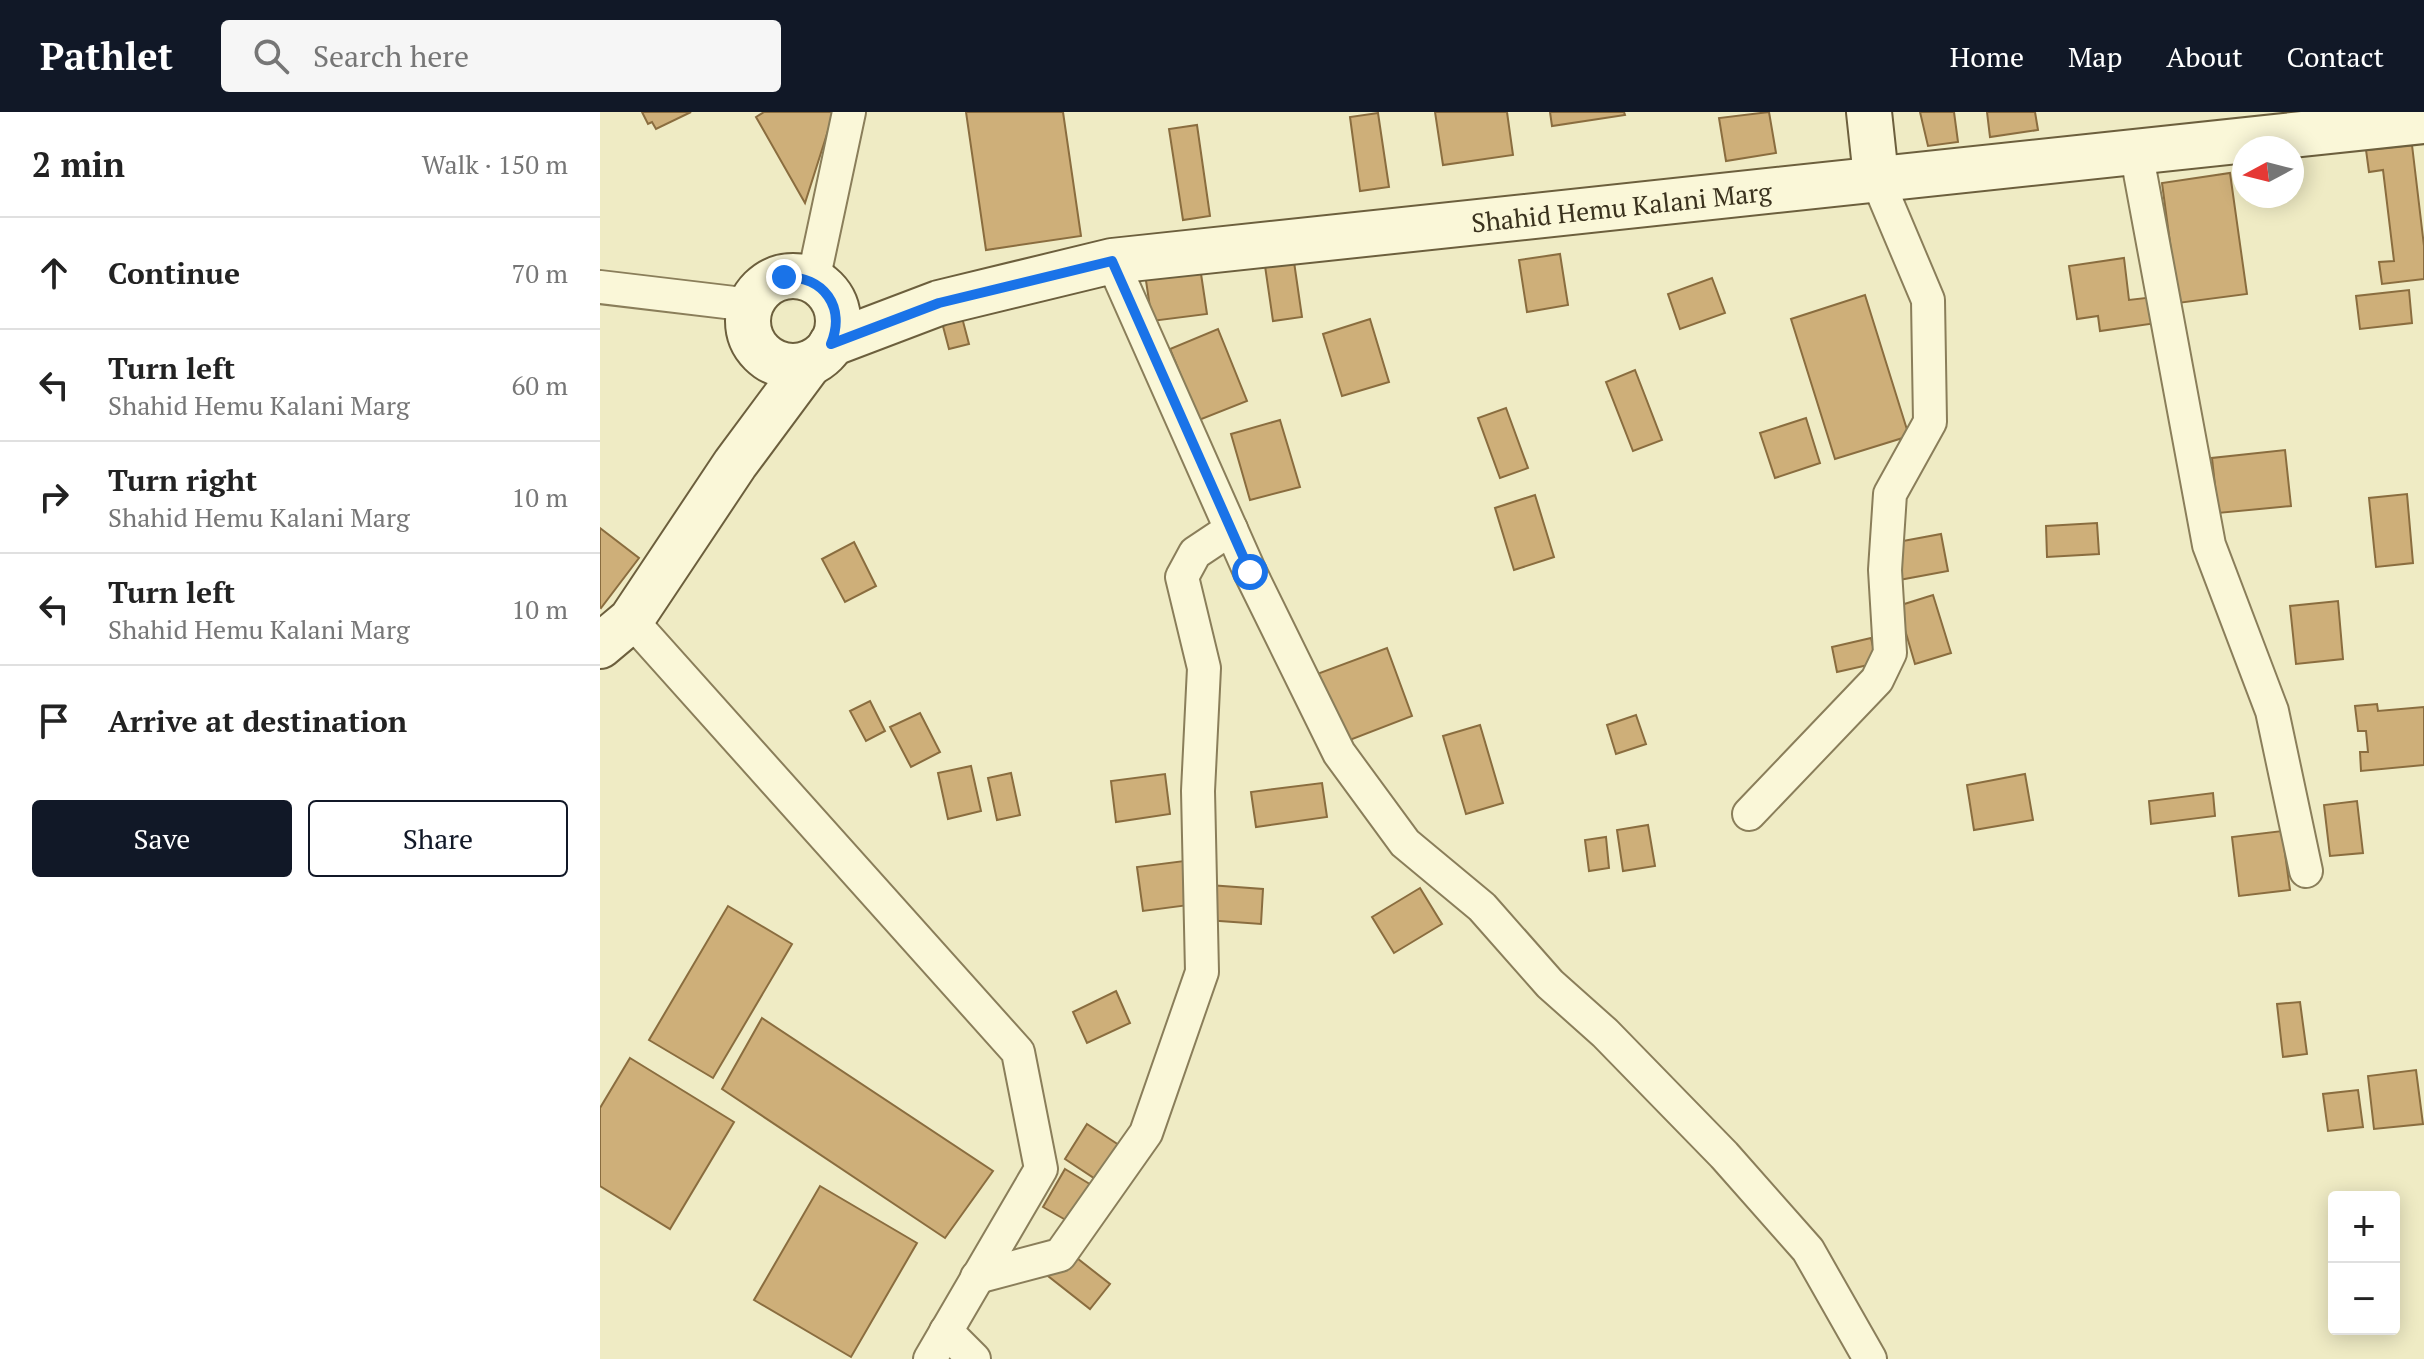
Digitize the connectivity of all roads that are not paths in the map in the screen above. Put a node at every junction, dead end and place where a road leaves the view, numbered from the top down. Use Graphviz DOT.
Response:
graph roads {
  1 [pos="849,112"];
  2 [pos="1869,112"];
  3 [pos="2424,121"];
  4 [pos="2136,151"];
  5 [pos="1876,177"];
  6 [pos="1112,261"];
  7 [pos="813,281"];
  8 [pos="600,287"];
  9 [pos="751,305"];
  10 [pos="821,354"];
  11 [pos="1231,529"];
  12 [pos="615,633"];
  13 [pos="1749,814"];
  14 [pos="2306,871"];
  15 [pos="977,1277"];
  16 [pos="946,1331"];
  17 [pos="930,1359"];
  18 [pos="974,1359"];
  19 [pos="1870,1359"];
  1 -- 7 [label="street"];
  2 -- 5 [label="main road"];
  3 -- 4 [label="main road, Shahid Hemu Kalani Marg"];
  4 -- 5 [label="main road, Shahid Hemu Kalani Marg"];
  4 -- 14 [label="street"];
  5 -- 6 [label="main road, Shahid Hemu Kalani Marg"];
  5 -- 13 [label="street"];
  6 -- 10 [label="main road, Shahid Hemu Kalani Marg"];
  6 -- 11 [label="street"];
  7 -- 9 [label="main road"];
  7 -- 10 [label="main road"];
  8 -- 9 [label="street"];
  9 -- 10 [label="main road, Shahid Hemu Kalani Marg"];
  10 -- 12 [label="main road"];
  11 -- 15 [label="street"];
  11 -- 19 [label="street"];
  12 -- 15 [label="street"];
  15 -- 16 [label="street"];
  16 -- 17 [label="street"];
  16 -- 18 [label="street"];
}
